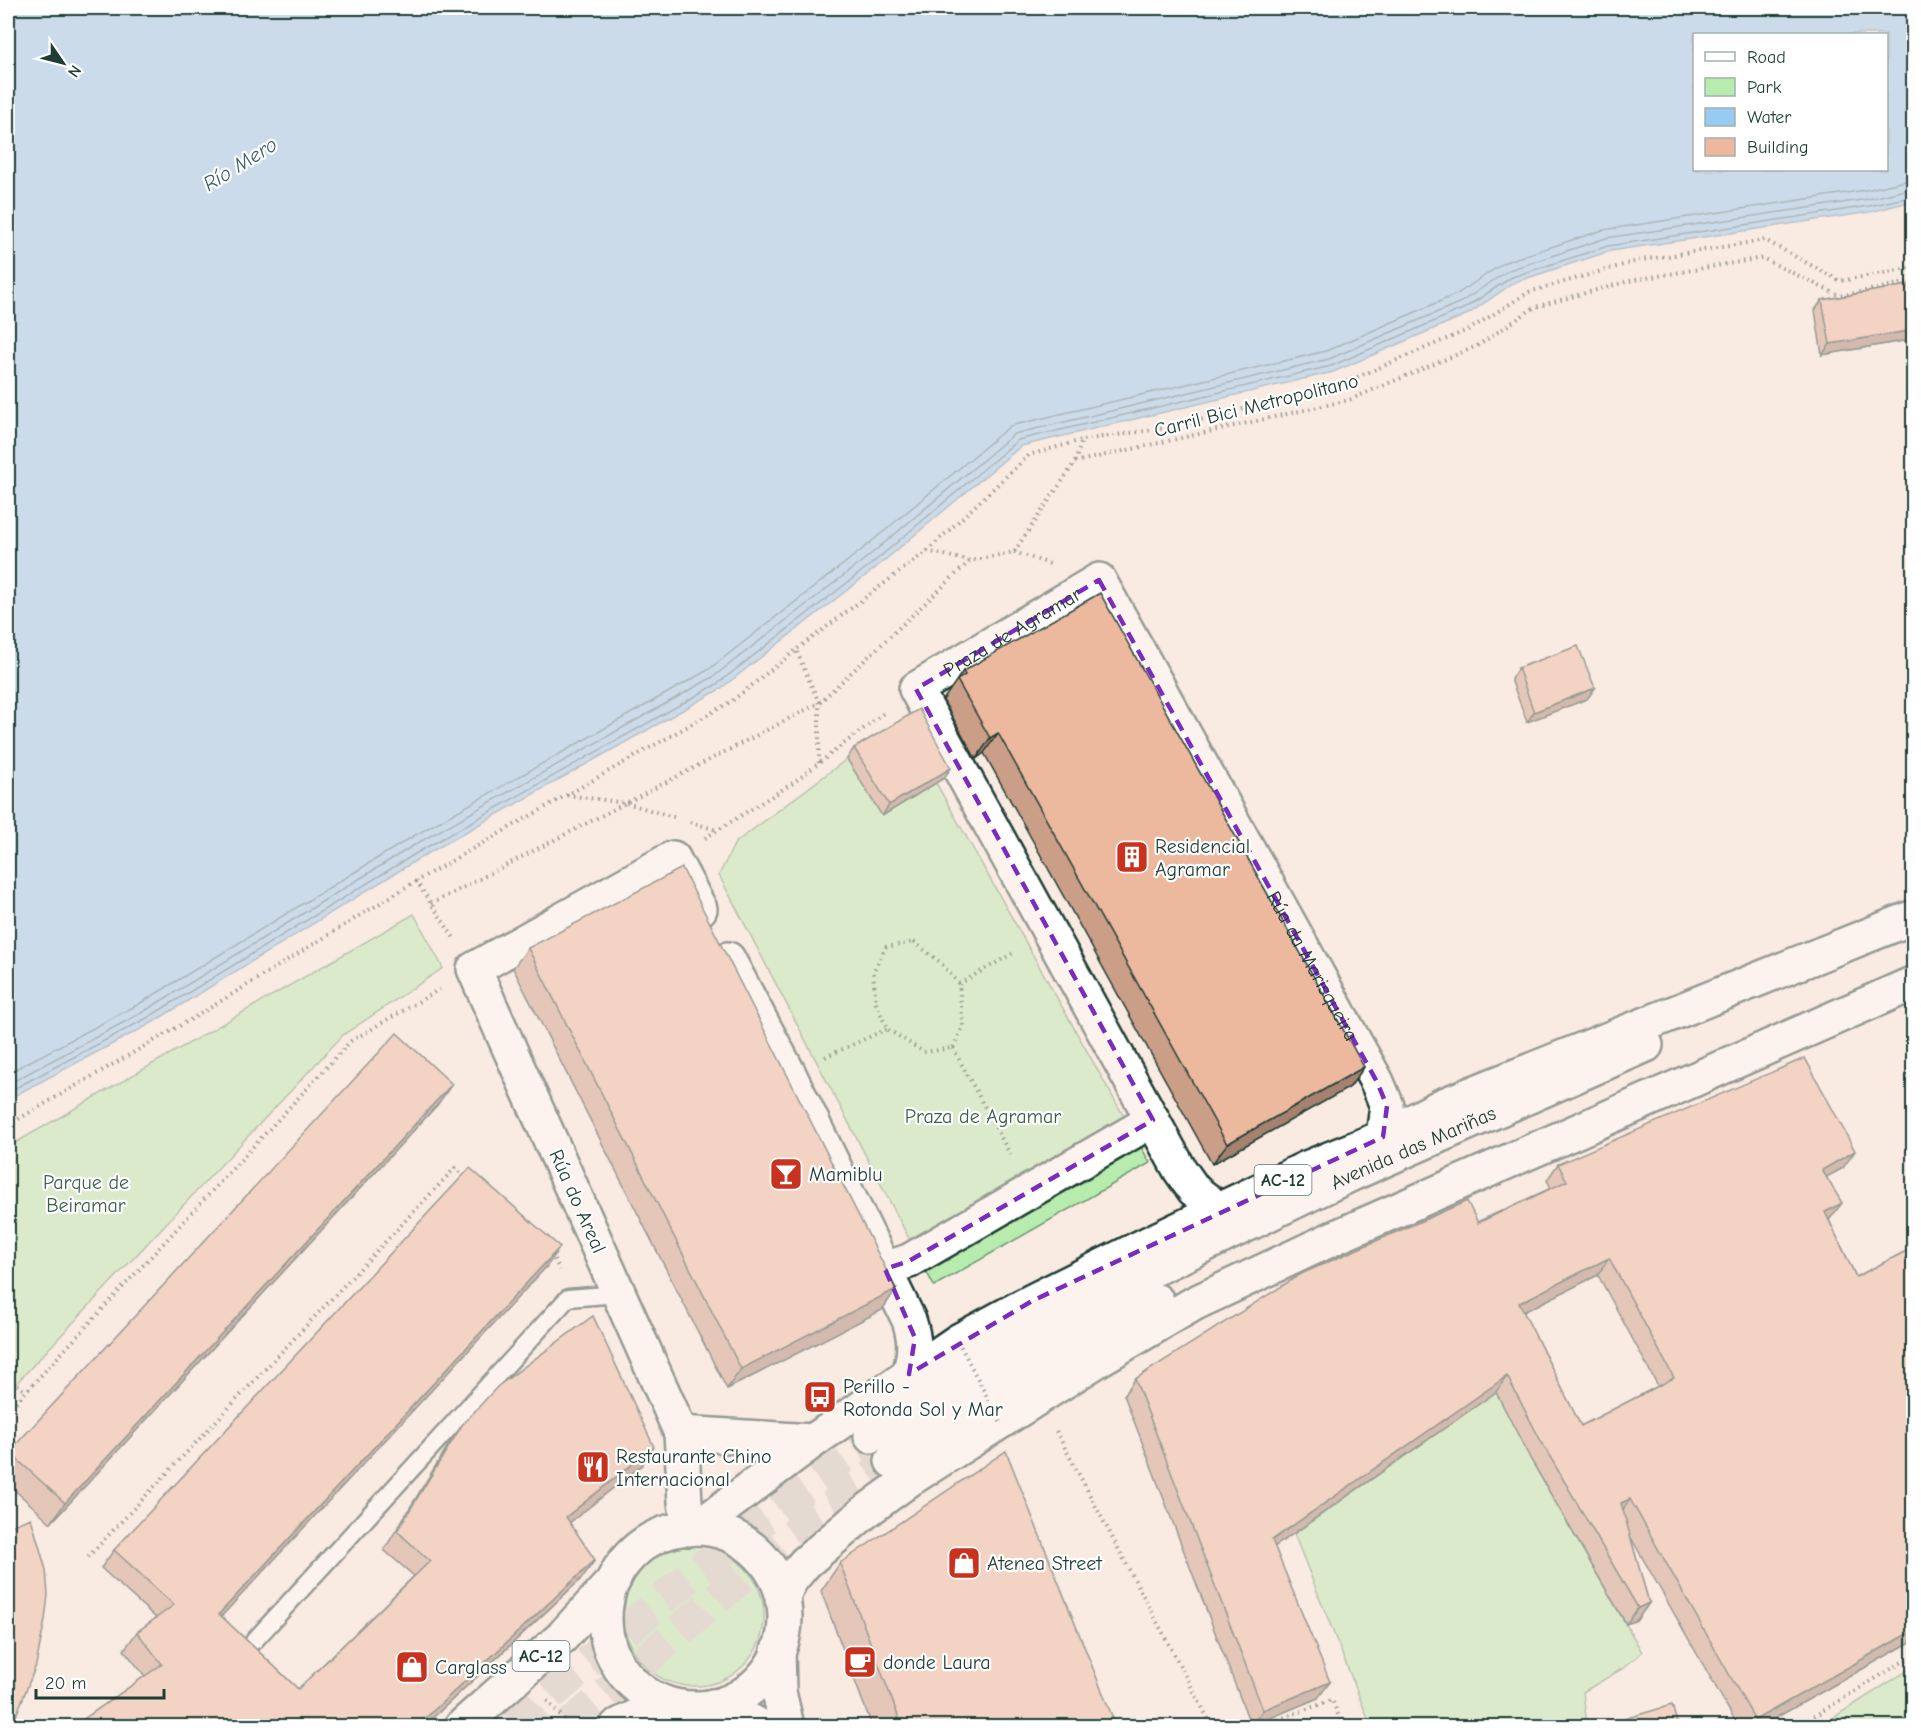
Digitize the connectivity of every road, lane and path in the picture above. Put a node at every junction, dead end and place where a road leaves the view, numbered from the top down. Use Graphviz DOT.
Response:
graph roads {
  1 [pos="1914,267"];
  2 [pos="1914,281"];
  3 [pos="1082,440"];
  4 [pos="1074,462"];
  5 [pos="927,551"];
  6 [pos="970,561"];
  7 [pos="1100,580"];
  8 [pos="796,650"];
  9 [pos="916,689"];
  10 [pos="819,703"];
  11 [pos="819,763"];
  12 [pos="567,795"];
  13 [pos="626,803"];
  14 [pos="718,830"];
  15 [pos="674,858"];
  16 [pos="416,881"];
  17 [pos="1914,917"];
  18 [pos="1914,933"];
  19 [pos="1051,934"];
  20 [pos="474,969"];
  21 [pos="1911,982"];
  22 [pos="958,984"];
  23 [pos="887,1029"];
  24 [pos="953,1048"];
  25 [pos="789,1074"];
  26 [pos="1153,1120"];
  27 [pos="8,1125"];
  28 [pos="1383,1137"];
  29 [pos="472,1183"];
  30 [pos="1030,1191"];
  31 [pos="1220,1210"];
  32 [pos="545,1247"];
  33 [pos="885,1269"];
  34 [pos="619,1294"];
  35 [pos="568,1298"];
  36 [pos="958,1341"];
  37 [pos="909,1374"];
  38 [pos="8,1377"];
  39 [pos="25,1391"];
  40 [pos="1038,1398"];
  41 [pos="8,1411"];
  42 [pos="1000,1422"];
  43 [pos="681,1433"];
  44 [pos="871,1436"];
  45 [pos="813,1441"];
  46 [pos="892,1461"];
  47 [pos="693,1528"];
  48 [pos="88,1557"];
  49 [pos="614,1580"];
  50 [pos="783,1599"];
  51 [pos="254,1641"];
  52 [pos="778,1650"];
  53 [pos="1914,1655"];
  54 [pos="664,1702"];
  55 [pos="713,1706"];
  56 [pos="462,1726"];
  57 [pos="617,1726"];
  58 [pos="760,1726"];
  59 [pos="787,1726"];
  60 [pos="1212,1726"];
  61 [pos="1261,1726"];
  62 [pos="1343,1726"];
  63 [pos="1797,1726"];
  1 -- 3 [label="path"];
  2 -- 4 [label="path, Carril Bici Metropolitano"];
  3 -- 4 [label="path"];
  3 -- 5 [label="path"];
  4 -- 6 [label="path"];
  5 -- 6 [label="path"];
  5 -- 8 [label="path"];
  6 -- 10 [label="path"];
  7 -- 9 [label="main road, Praza de Agramar"];
  7 -- 28 [label="main road, Rúa da Marisqueira"];
  8 -- 10 [label="path"];
  8 -- 12 [label="path"];
  9 -- 11 [label="path"];
  9 -- 19 [label="main road"];
  10 -- 11 [label="path"];
  10 -- 13 [label="path"];
  11 -- 14 [label="path"];
  12 -- 13 [label="path"];
  12 -- 16 [label="path"];
  13 -- 14 [label="path"];
  13 -- 16 [label="path"];
  14 -- 15 [label="path"];
  15 -- 20 [label="main road"];
  15 -- 25 [label="main road"];
  16 -- 27 [label="path"];
  17 -- 28 [label="main road, AC-12"];
  18 -- 44 [label="main road, Avenida das Mariñas / AC-12"];
  19 -- 22 [label="path"];
  19 -- 26 [label="main road"];
  20 -- 34 [label="main road, Rúa do Areal"];
  20 -- 39 [label="path"];
  21 -- 40 [label="main road, AC-12"];
  21 -- 46 [label="main road, Avenida das Mariñas / AC-12"];
  22 -- 23 [label="path"];
  22 -- 24 [label="path"];
  23 -- 24 [label="path"];
  23 -- 25 [label="path"];
  24 -- 30 [label="path"];
  25 -- 33 [label="main road"];
  26 -- 30 [label="main road"];
  26 -- 31 [label="main road"];
  28 -- 31 [label="main road, AC-12"];
  29 -- 48 [label="path"];
  30 -- 33 [label="main road"];
  31 -- 36 [label="main road, AC-12"];
  32 -- 35 [label="path"];
  33 -- 37 [label="main road"];
  34 -- 35 [label="lane"];
  34 -- 43 [label="main road, Rúa do Areal"];
  35 -- 51 [label="lane"];
  36 -- 37 [label="main road, AC-12"];
  36 -- 42 [label="path, bridge"];
  37 -- 45 [label="main road, AC-12"];
  38 -- 39 [label="path"];
  39 -- 41 [label="path"];
  40 -- 42 [label="main road, AC-12"];
  40 -- 60 [label="path"];
  42 -- 50 [label="main road, AC-12"];
  43 -- 45 [label="main road"];
  43 -- 47 [label="main road, Rúa do Areal"];
  45 -- 47 [label="main road, AC-12"];
  47 -- 49 [label="main road"];
  47 -- 50 [label="main road"];
  49 -- 54 [label="main road"];
  49 -- 56 [label="main road, AC-12"];
  50 -- 52 [label="main road"];
  52 -- 55 [label="main road"];
  52 -- 59 [label="main road"];
  53 -- 63 [label="path"];
  54 -- 55 [label="main road"];
  54 -- 57 [label="main road"];
  55 -- 58 [label="main road"];
  61 -- 62 [label="path"];
}
